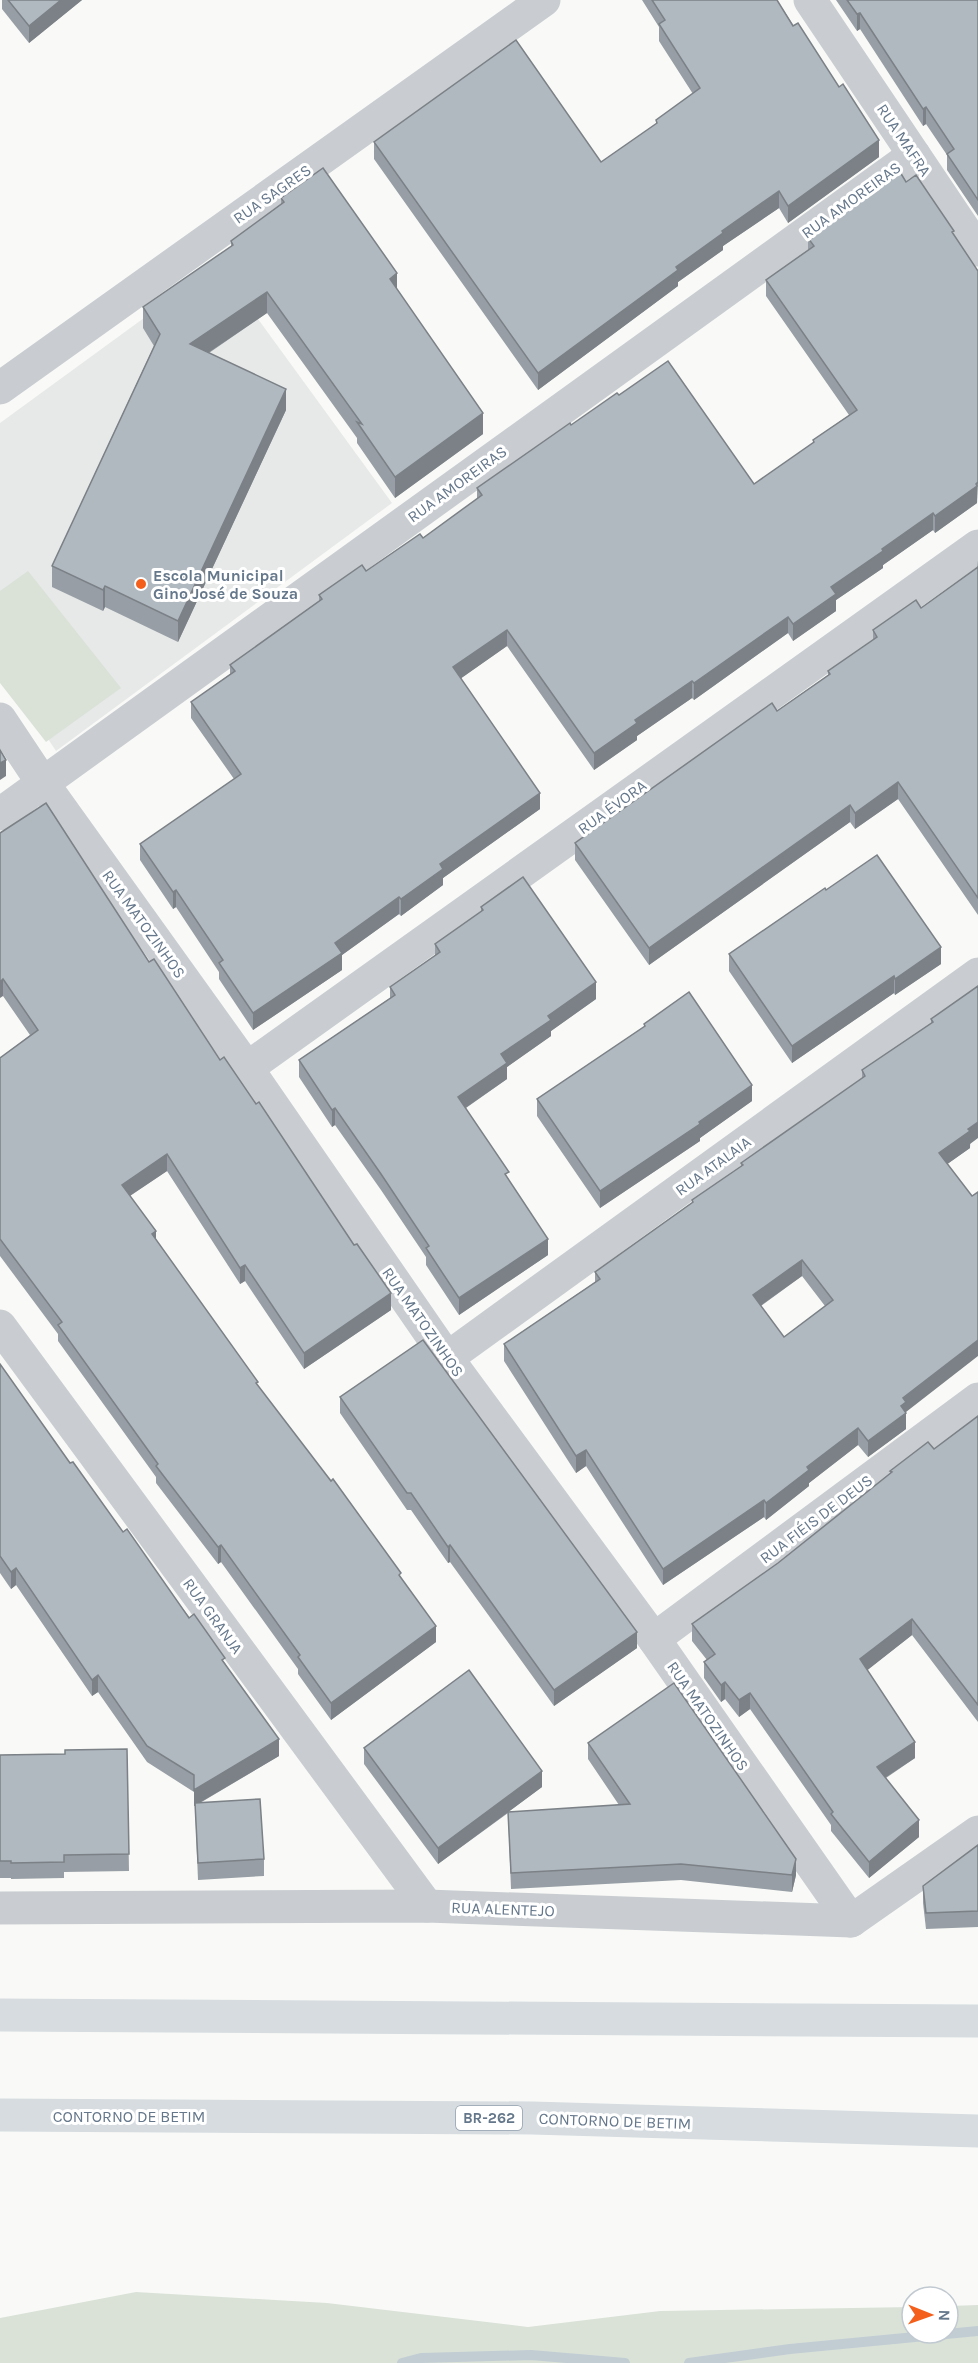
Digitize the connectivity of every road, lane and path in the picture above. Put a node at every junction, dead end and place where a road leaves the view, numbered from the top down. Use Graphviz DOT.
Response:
graph roads {
  1 [pos="544,0"];
  2 [pos="810,0"];
  3 [pos="914,155"];
  4 [pos="978,250"];
  5 [pos="0,388"];
  6 [pos="978,546"];
  7 [pos="0,720"];
  8 [pos="42,782"];
  9 [pos="0,814"];
  10 [pos="978,974"];
  11 [pos="247,1068"];
  12 [pos="0,1326"];
  13 [pos="447,1358"];
  14 [pos="978,1399"];
  15 [pos="654,1639"];
  16 [pos="978,1832"];
  17 [pos="427,1906"];
  18 [pos="0,1908"];
  19 [pos="851,1921"];
  20 [pos="0,2015"];
  21 [pos="978,2021"];
  22 [pos="0,2115"];
  23 [pos="978,2131"];
  1 -- 5 [label="street, RUA SAGRES"];
  2 -- 3 [label="street, RUA MAFRA"];
  3 -- 4 [label="street, RUA MAFRA"];
  3 -- 8 [label="street, RUA AMOREIRAS"];
  6 -- 11 [label="street, RUA ÉVORA"];
  7 -- 8 [label="street, RUA MATOZINHOS"];
  8 -- 9 [label="street, RUA AMOREIRAS"];
  8 -- 11 [label="street, RUA MATOZINHOS"];
  10 -- 13 [label="street, RUA ATALAIA"];
  11 -- 13 [label="street, RUA MATOZINHOS"];
  12 -- 17 [label="street, RUA GRANJA"];
  13 -- 15 [label="street, RUA MATOZINHOS"];
  14 -- 15 [label="street, RUA FIÉIS DE DEUS"];
  15 -- 19 [label="street, RUA MATOZINHOS"];
  16 -- 19 [label="street"];
  17 -- 18 [label="street, RUA ALENTEJO"];
  17 -- 19 [label="street, RUA ALENTEJO"];
  20 -- 21 [label="highway"];
  22 -- 23 [label="highway, CONTORNO DE BETIM / BR-262"];
}
